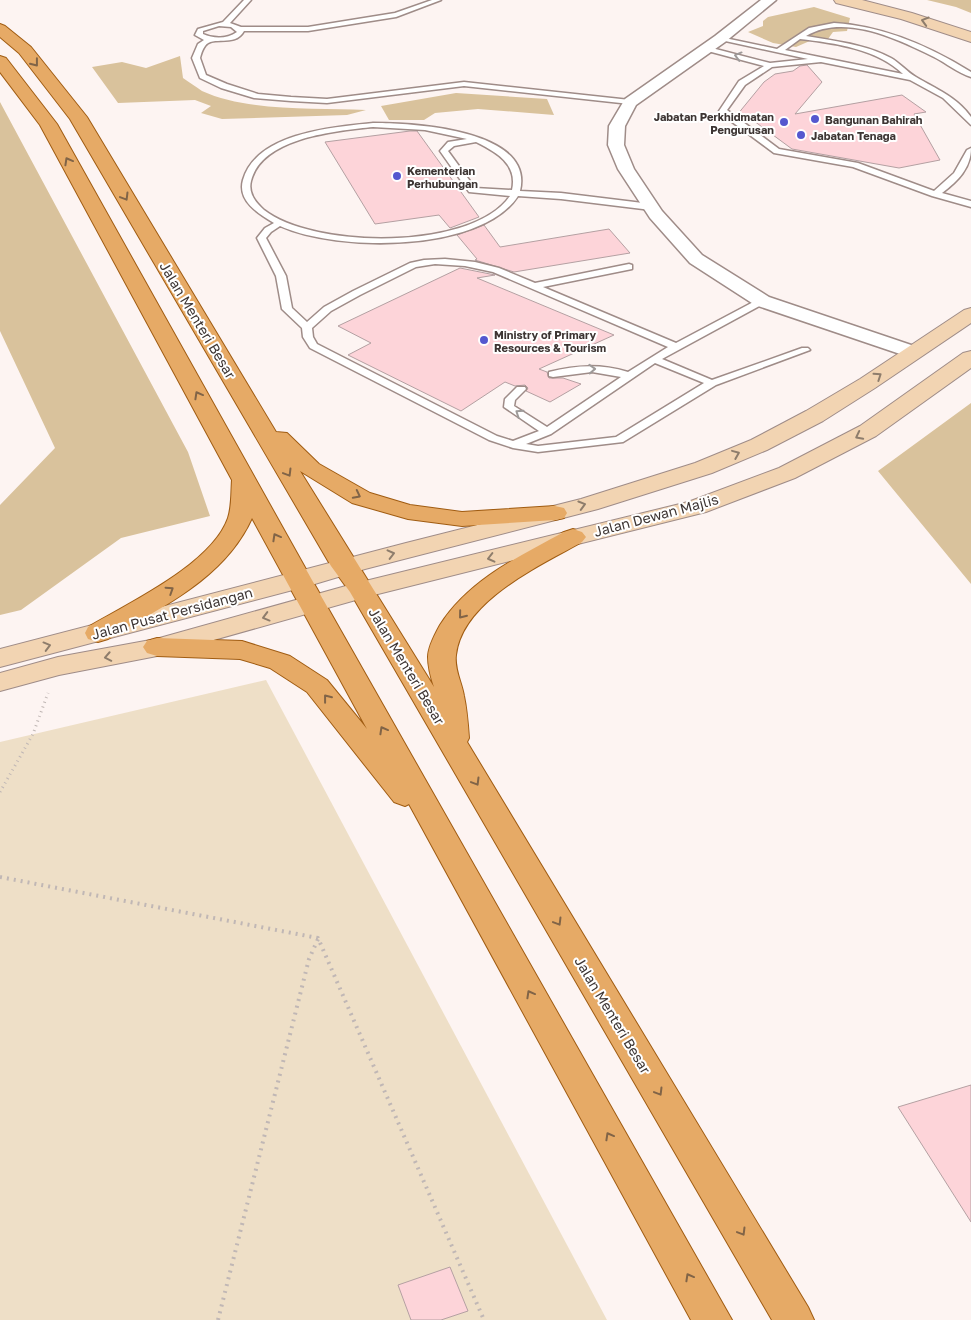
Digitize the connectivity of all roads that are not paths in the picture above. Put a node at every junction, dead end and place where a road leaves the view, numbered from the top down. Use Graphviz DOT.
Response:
graph roads {
  1 [pos="248,0"];
  2 [pos="438,0"];
  3 [pos="769,0"];
  4 [pos="840,0"];
  5 [pos="898,0"];
  6 [pos="963,18"];
  7 [pos="225,24"];
  8 [pos="0,29"];
  9 [pos="240,29"];
  10 [pos="800,37"];
  11 [pos="971,37"];
  12 [pos="210,39"];
  13 [pos="714,44"];
  14 [pos="780,50"];
  15 [pos="819,60"];
  16 [pos="0,61"];
  17 [pos="770,65"];
  18 [pos="971,75"];
  19 [pos="912,78"];
  20 [pos="630,102"];
  21 [pos="971,123"];
  22 [pos="478,140"];
  23 [pos="971,150"];
  24 [pos="516,193"];
  25 [pos="935,194"];
  26 [pos="971,204"];
  27 [pos="651,207"];
  28 [pos="280,223"];
  29 [pos="630,267"];
  30 [pos="534,286"];
  31 [pos="762,301"];
  32 [pos="971,314"];
  33 [pos="307,327"];
  34 [pos="676,347"];
  35 [pos="805,350"];
  36 [pos="913,352"];
  37 [pos="971,358"];
  38 [pos="654,360"];
  39 [pos="554,374"];
  40 [pos="630,376"];
  41 [pos="712,383"];
  42 [pos="521,389"];
  43 [pos="252,411"];
  44 [pos="547,432"];
  45 [pos="513,445"];
  46 [pos="244,479"];
  47 [pos="555,513"];
  48 [pos="573,537"];
  49 [pos="353,578"];
  50 [pos="306,592"];
  51 [pos="98,632"];
  52 [pos="156,647"];
  53 [pos="0,658"];
  54 [pos="0,682"];
  55 [pos="456,748"];
  56 [pos="446,844"];
  57 [pos="712,1320"];
  58 [pos="794,1320"];
  1 -- 7 [label="lane"];
  2 -- 9 [label="lane"];
  3 -- 13 [label="street"];
  11 -- 4 [label="street, one-way"];
  5 -- 6 [label="street"];
  7 -- 9 [label="lane"];
  7 -- 12 [label="lane"];
  8 -- 43 [label="main road, Jalan Menteri Besar, one-way"];
  9 -- 12 [label="lane"];
  10 -- 14 [label="lane"];
  10 -- 18 [label="lane"];
  10 -- 19 [label="lane"];
  12 -- 20 [label="lane"];
  13 -- 14 [label="lane"];
  17 -- 13 [label="lane, one-way"];
  13 -- 20 [label="street"];
  14 -- 15 [label="lane"];
  15 -- 17 [label="lane"];
  15 -- 19 [label="lane"];
  46 -- 16 [label="main road, one-way"];
  17 -- 25 [label="lane"];
  19 -- 21 [label="lane"];
  20 -- 27 [label="street"];
  22 -- 24 [label="lane"];
  22 -- 24 [label="lane"];
  22 -- 28 [label="lane"];
  23 -- 25 [label="lane"];
  24 -- 27 [label="lane"];
  24 -- 28 [label="lane"];
  25 -- 26 [label="lane"];
  27 -- 31 [label="street"];
  28 -- 33 [label="lane"];
  29 -- 30 [label="lane"];
  30 -- 33 [label="lane"];
  30 -- 34 [label="lane"];
  31 -- 34 [label="lane"];
  31 -- 36 [label="street"];
  32 -- 36 [label="street, Jalan Dewan Majlis"];
  33 -- 45 [label="lane"];
  34 -- 38 [label="lane"];
  35 -- 41 [label="lane"];
  47 -- 36 [label="street, Jalan Dewan Majlis, one-way"];
  37 -- 48 [label="street, Jalan Dewan Majlis, one-way"];
  38 -- 40 [label="lane"];
  38 -- 41 [label="lane"];
  39 -- 40 [label="lane, one-way"];
  40 -- 44 [label="lane"];
  41 -- 45 [label="lane"];
  44 -- 42 [label="lane, one-way"];
  43 -- 47 [label="main road, one-way"];
  43 -- 49 [label="main road, Jalan Menteri Besar, one-way"];
  44 -- 45 [label="lane"];
  50 -- 46 [label="main road, one-way"];
  51 -- 46 [label="main road, one-way"];
  49 -- 47 [label="street, Jalan Dewan Majlis, one-way"];
  48 -- 49 [label="street, Jalan Dewan Majlis, one-way"];
  48 -- 55 [label="main road, one-way"];
  49 -- 50 [label="street, Jalan Dewan Majlis"];
  49 -- 55 [label="main road, Jalan Menteri Besar"];
  50 -- 51 [label="street, Jalan Pusat Persidangan"];
  50 -- 52 [label="street, Jalan Pusat Persidangan, one-way"];
  56 -- 50 [label="main road, one-way"];
  53 -- 51 [label="street, Jalan Pusat Persidangan, one-way"];
  52 -- 54 [label="street, Jalan Pusat Persidangan, one-way"];
  56 -- 52 [label="main road, one-way"];
  55 -- 58 [label="main road, Jalan Menteri Besar, one-way"];
  57 -- 56 [label="main road, one-way"];
}
